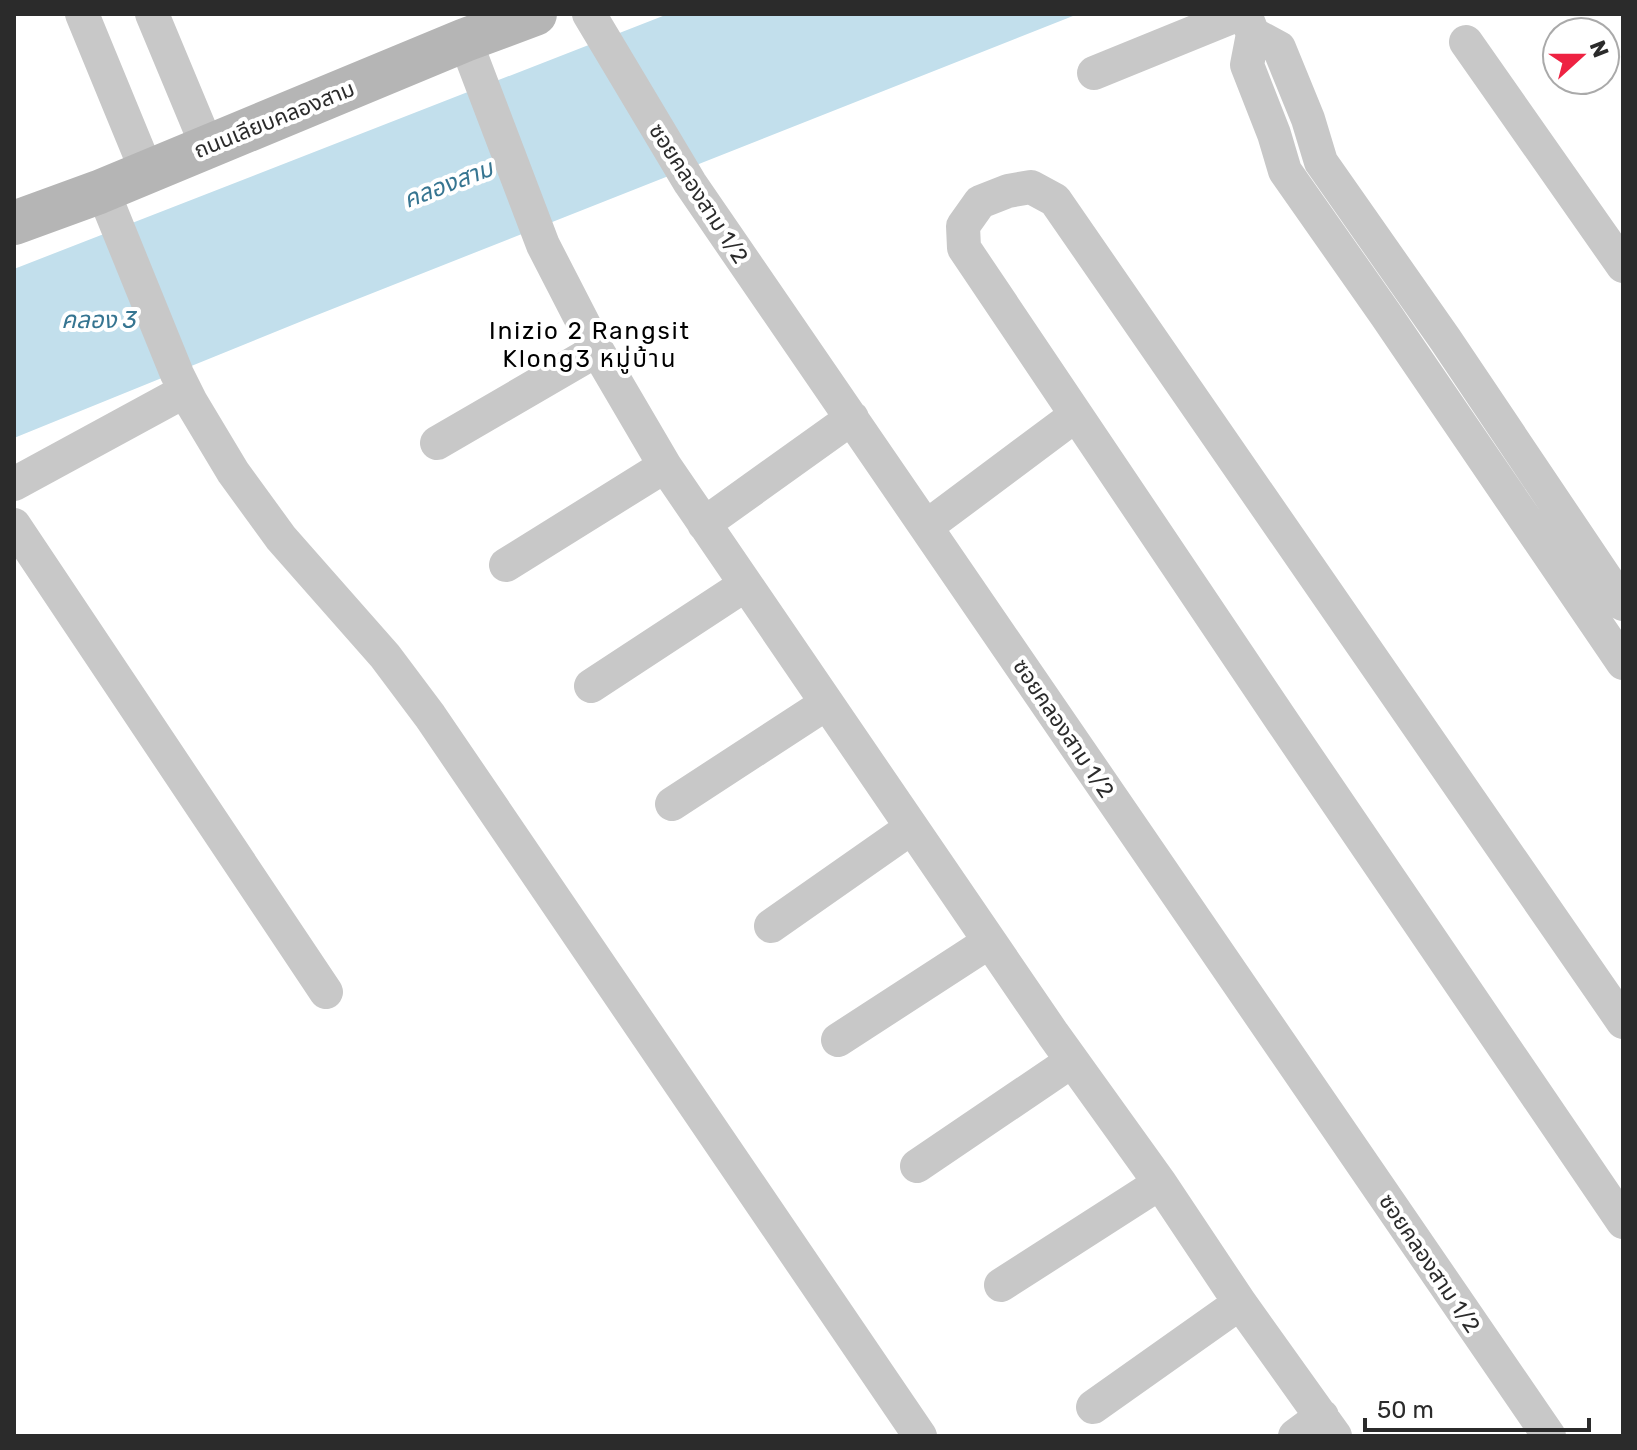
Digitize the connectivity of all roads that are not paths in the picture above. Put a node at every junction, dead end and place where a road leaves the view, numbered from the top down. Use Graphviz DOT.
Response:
graph roads {
  1 [pos="82,14"];
  2 [pos="152,14"];
  3 [pos="535,14"];
  4 [pos="593,21"];
  5 [pos="1246,21"];
  6 [pos="479,41"];
  7 [pos="1466,42"];
  8 [pos="1094,73"];
  9 [pos="1308,119"];
  10 [pos="1274,134"];
  11 [pos="207,146"];
  12 [pos="147,172"];
  13 [pos="102,196"];
  14 [pos="14,223"];
  15 [pos="1623,266"];
  16 [pos="1445,339"];
  17 [pos="597,350"];
  18 [pos="1416,359"];
  19 [pos="181,382"];
  20 [pos="1076,415"];
  21 [pos="852,418"];
  22 [pos="437,443"];
  23 [pos="665,466"];
  24 [pos="14,484"];
  25 [pos="704,524"];
  26 [pos="14,525"];
  27 [pos="926,527"];
  28 [pos="506,565"];
  29 [pos="745,585"];
  30 [pos="1623,604"];
  31 [pos="1623,663"];
  32 [pos="591,686"];
  33 [pos="827,703"];
  34 [pos="672,804"];
  35 [pos="911,828"];
  36 [pos="771,926"];
  37 [pos="989,942"];
  38 [pos="326,992"];
  39 [pos="1623,1022"];
  40 [pos="838,1040"];
  41 [pos="1072,1061"];
  42 [pos="917,1166"];
  43 [pos="1160,1183"];
  44 [pos="1623,1222"];
  45 [pos="1001,1285"];
  46 [pos="1240,1303"];
  47 [pos="1093,1407"];
  48 [pos="1317,1429"];
  49 [pos="920,1436"];
  50 [pos="1549,1436"];
  1 -- 12 [label="street"];
  2 -- 11 [label="street"];
  3 -- 6 [label="main road, ถนนเลียบคลองสาม"];
  4 -- 21 [label="street, ซอยคลองสาม 1/2"];
  5 -- 8 [label="street"];
  5 -- 9 [label="street"];
  5 -- 10 [label="street"];
  6 -- 11 [label="main road, ถนนเลียบคลองสาม"];
  6 -- 17 [label="street"];
  7 -- 15 [label="street"];
  9 -- 10 [label="street"];
  9 -- 16 [label="street"];
  10 -- 18 [label="street"];
  11 -- 12 [label="main road, ถนนเลียบคลองสาม"];
  12 -- 13 [label="main road, ถนนเลียบคลองสาม"];
  13 -- 14 [label="main road, ถนนเลียบคลองสาม"];
  13 -- 19 [label="street"];
  16 -- 18 [label="street"];
  16 -- 30 [label="street"];
  17 -- 22 [label="street"];
  17 -- 23 [label="street"];
  18 -- 31 [label="street"];
  19 -- 24 [label="street"];
  19 -- 49 [label="street"];
  20 -- 27 [label="street"];
  20 -- 39 [label="street"];
  20 -- 44 [label="street"];
  21 -- 25 [label="street"];
  21 -- 27 [label="street, ซอยคลองสาม 1/2"];
  23 -- 25 [label="street"];
  23 -- 28 [label="street"];
  25 -- 29 [label="street"];
  26 -- 38 [label="street"];
  27 -- 50 [label="street, ซอยคลองสาม 1/2"];
  29 -- 32 [label="street"];
  29 -- 33 [label="street"];
  33 -- 34 [label="street"];
  33 -- 35 [label="street"];
  35 -- 36 [label="street"];
  35 -- 37 [label="street"];
  37 -- 40 [label="street"];
  37 -- 41 [label="street"];
  41 -- 42 [label="street"];
  41 -- 43 [label="street"];
  43 -- 45 [label="street"];
  43 -- 46 [label="street"];
  46 -- 47 [label="street"];
  46 -- 48 [label="street"];
}
